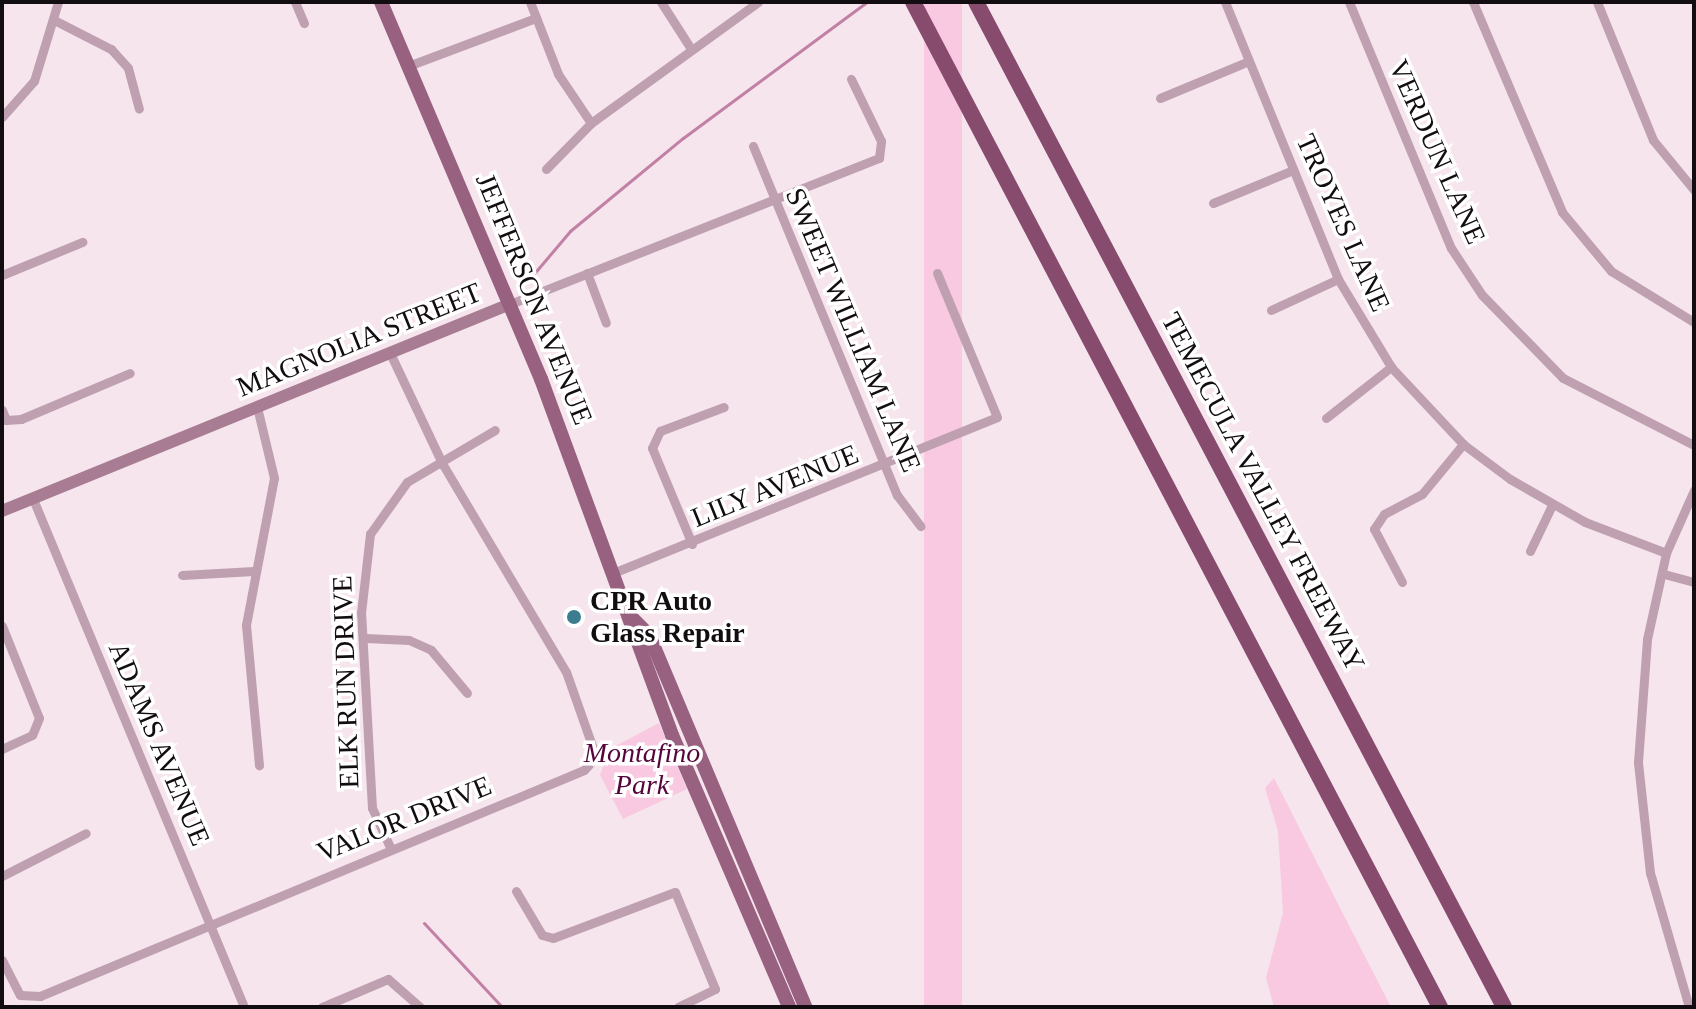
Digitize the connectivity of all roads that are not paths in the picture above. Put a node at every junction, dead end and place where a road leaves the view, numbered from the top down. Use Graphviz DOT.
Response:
graph roads {
  1 [pos="58,2"];
  2 [pos="295,2"];
  3 [pos="381,2"];
  4 [pos="530,2"];
  5 [pos="661,2"];
  6 [pos="758,2"];
  7 [pos="913,2"];
  8 [pos="976,2"];
  9 [pos="1225,2"];
  10 [pos="1349,2"];
  11 [pos="1473,2"];
  12 [pos="1597,2"];
  13 [pos="536,18"];
  14 [pos="56,21"];
  15 [pos="304,23"];
  16 [pos="691,49"];
  17 [pos="1249,61"];
  18 [pos="408,66"];
  19 [pos="851,79"];
  20 [pos="1160,98"];
  21 [pos="139,109"];
  22 [pos="2,117"];
  23 [pos="591,123"];
  24 [pos="753,146"];
  25 [pos="546,169"];
  26 [pos="1293,170"];
  27 [pos="1694,190"];
  28 [pos="774,200"];
  29 [pos="1213,203"];
  30 [pos="82,242"];
  31 [pos="587,273"];
  32 [pos="937,273"];
  33 [pos="2,275"];
  34 [pos="1338,279"];
  35 [pos="510,304"];
  36 [pos="1271,310"];
  37 [pos="1694,322"];
  38 [pos="606,323"];
  39 [pos="390,353"];
  40 [pos="1391,367"];
  41 [pos="130,373"];
  42 [pos="257,407"];
  43 [pos="724,407"];
  44 [pos="4,415"];
  45 [pos="1326,418"];
  46 [pos="495,430"];
  47 [pos="1463,444"];
  48 [pos="1694,445"];
  49 [pos="442,463"];
  50 [pos="885,465"];
  51 [pos="1694,490"];
  52 [pos="33,499"];
  53 [pos="1552,505"];
  54 [pos="2,511"];
  55 [pos="920,526"];
  56 [pos="692,544"];
  57 [pos="1530,551"];
  58 [pos="1666,553"];
  59 [pos="254,571"];
  60 [pos="613,573"];
  61 [pos="1664,574"];
  62 [pos="182,575"];
  63 [pos="1402,582"];
  64 [pos="1694,582"];
  65 [pos="631,618"];
  66 [pos="2,626"];
  67 [pos="365,638"];
  68 [pos="467,693"];
  69 [pos="2,749"];
  70 [pos="259,765"];
  71 [pos="86,833"];
  72 [pos="722,842"];
  73 [pos="390,847"];
  74 [pos="2,876"];
  75 [pos="516,891"];
  76 [pos="209,923"];
  77 [pos="786,958"];
  78 [pos="2,960"];
  79 [pos="244,1007"];
  80 [pos="322,1007"];
  81 [pos="420,1007"];
  82 [pos="678,1007"];
  83 [pos="789,1007"];
  84 [pos="805,1007"];
  85 [pos="1440,1007"];
  86 [pos="1504,1007"];
  87 [pos="1689,1007"];
  1 -- 14 [label="street"];
  2 -- 15 [label="street"];
  3 -- 18 [label="main road, JEFFERSON AVENUE"];
  4 -- 13 [label="street"];
  5 -- 16 [label="street"];
  6 -- 16 [label="street"];
  7 -- 85 [label="highway"];
  8 -- 86 [label="highway, TEMECULA VALLEY FREEWAY"];
  9 -- 17 [label="street, TROYES LANE"];
  10 -- 48 [label="street, VERDUN LANE"];
  11 -- 37 [label="street"];
  12 -- 27 [label="street"];
  13 -- 18 [label="street"];
  13 -- 23 [label="street"];
  14 -- 21 [label="street"];
  14 -- 22 [label="street"];
  16 -- 23 [label="street"];
  17 -- 20 [label="street"];
  17 -- 26 [label="street, TROYES LANE"];
  18 -- 35 [label="main road, JEFFERSON AVENUE"];
  19 -- 28 [label="street, MAGNOLIA STREET"];
  23 -- 25 [label="street"];
  24 -- 28 [label="street, SWEET WILLIAM LANE"];
  26 -- 29 [label="street"];
  26 -- 34 [label="street, TROYES LANE"];
  28 -- 31 [label="street, MAGNOLIA STREET"];
  28 -- 50 [label="street, SWEET WILLIAM LANE"];
  30 -- 33 [label="street"];
  31 -- 35 [label="street, MAGNOLIA STREET"];
  31 -- 38 [label="street"];
  32 -- 50 [label="street, LILY AVENUE"];
  34 -- 36 [label="street"];
  34 -- 40 [label="street, TROYES LANE"];
  35 -- 39 [label="street, MAGNOLIA STREET"];
  35 -- 60 [label="main road, JEFFERSON AVENUE"];
  39 -- 42 [label="street, MAGNOLIA STREET"];
  39 -- 49 [label="street"];
  40 -- 45 [label="street"];
  40 -- 47 [label="street, TROYES LANE"];
  41 -- 44 [label="street"];
  42 -- 52 [label="street, MAGNOLIA STREET"];
  42 -- 59 [label="street"];
  43 -- 56 [label="street"];
  46 -- 49 [label="street, ELK RUN DRIVE"];
  47 -- 53 [label="street, TROYES LANE"];
  47 -- 63 [label="street"];
  49 -- 67 [label="street, ELK RUN DRIVE"];
  49 -- 73 [label="street, VALOR DRIVE"];
  50 -- 55 [label="street, SWEET WILLIAM LANE"];
  50 -- 56 [label="street, LILY AVENUE"];
  51 -- 58 [label="street"];
  52 -- 54 [label="street, MAGNOLIA STREET"];
  52 -- 76 [label="street, ADAMS AVENUE"];
  53 -- 57 [label="street"];
  53 -- 58 [label="street, TROYES LANE"];
  56 -- 60 [label="street, LILY AVENUE"];
  58 -- 61 [label="street"];
  59 -- 62 [label="street"];
  59 -- 70 [label="street"];
  60 -- 65 [label="main road, JEFFERSON AVENUE"];
  61 -- 64 [label="street"];
  61 -- 87 [label="street"];
  65 -- 72 [label="main road, JEFFERSON AVENUE"];
  65 -- 77 [label="main road, JEFFERSON AVENUE"];
  66 -- 69 [label="street"];
  67 -- 68 [label="street"];
  67 -- 73 [label="street, ELK RUN DRIVE"];
  71 -- 74 [label="street"];
  72 -- 77 [label="main road"];
  72 -- 83 [label="main road, JEFFERSON AVENUE"];
  73 -- 76 [label="street, VALOR DRIVE"];
  75 -- 82 [label="street"];
  76 -- 78 [label="street, VALOR DRIVE"];
  76 -- 79 [label="street, ADAMS AVENUE"];
  77 -- 84 [label="main road, JEFFERSON AVENUE"];
  80 -- 81 [label="street"];
}
